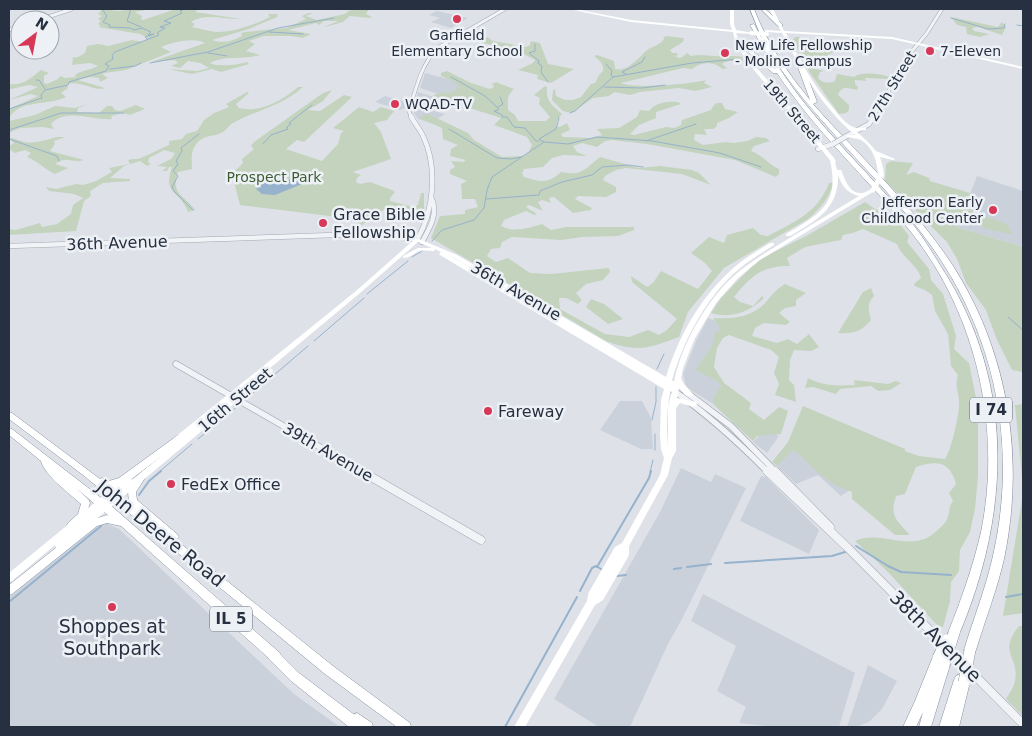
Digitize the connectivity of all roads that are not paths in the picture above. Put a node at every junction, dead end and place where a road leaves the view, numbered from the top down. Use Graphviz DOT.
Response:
graph roads {
  1 [pos="72,9"];
  2 [pos="506,9"];
  3 [pos="571,9"];
  4 [pos="732,9"];
  5 [pos="746,9"];
  6 [pos="752,9"];
  7 [pos="763,9"];
  8 [pos="771,9"];
  9 [pos="942,9"];
  10 [pos="60,13"];
  11 [pos="732,24"];
  12 [pos="780,26"];
  13 [pos="722,29"];
  14 [pos="735,34"];
  15 [pos="830,34"];
  16 [pos="785,36"];
  17 [pos="856,36"];
  18 [pos="919,43"];
  19 [pos="798,59"];
  20 [pos="1023,68"];
  21 [pos="791,89"];
  22 [pos="816,110"];
  23 [pos="848,127"];
  24 [pos="864,129"];
  25 [pos="854,133"];
  26 [pos="846,137"];
  27 [pos="862,139"];
  28 [pos="823,150"];
  29 [pos="875,152"];
  30 [pos="832,159"];
  31 [pos="881,164"];
  32 [pos="867,195"];
  33 [pos="431,197"];
  34 [pos="425,226"];
  35 [pos="802,230"];
  36 [pos="344,236"];
  37 [pos="405,237"];
  38 [pos="417,242"];
  39 [pos="9,246"];
  40 [pos="432,250"];
  41 [pos="405,257"];
  42 [pos="176,364"];
  43 [pos="670,369"];
  44 [pos="652,374"];
  45 [pos="678,376"];
  46 [pos="667,383"];
  47 [pos="675,388"];
  48 [pos="689,394"];
  49 [pos="234,397"];
  50 [pos="664,401"];
  51 [pos="693,404"];
  52 [pos="672,407"];
  53 [pos="9,415"];
  54 [pos="9,431"];
  55 [pos="181,437"];
  56 [pos="42,456"];
  57 [pos="668,458"];
  58 [pos="86,473"];
  59 [pos="141,478"];
  60 [pos="114,495"];
  61 [pos="103,505"];
  62 [pos="122,522"];
  63 [pos="72,525"];
  64 [pos="481,540"];
  65 [pos="848,548"];
  66 [pos="206,568"];
  67 [pos="9,578"];
  68 [pos="9,587"];
  69 [pos="9,591"];
  70 [pos="970,650"];
  71 [pos="273,655"];
  72 [pos="941,661"];
  73 [pos="962,681"];
  74 [pos="1023,724"];
  75 [pos="359,727"];
  76 [pos="368,727"];
  77 [pos="406,727"];
  78 [pos="519,727"];
  79 [pos="908,727"];
  80 [pos="924,727"];
  81 [pos="946,727"];
  82 [pos="953,727"];
  1 -- 10 [label="street"];
  2 -- 33 [label="street, 16th Street"];
  3 -- 13 [label="main road"];
  4 -- 11 [label="main road, 19th Street"];
  5 -- 21 [label="highway, I 74"];
  6 -- 22 [label="highway, I 74"];
  7 -- 12 [label="highway"];
  8 -- 12 [label="main road, 19th Street"];
  9 -- 18 [label="street, 27th Street"];
  11 -- 13 [label="main road"];
  11 -- 14 [label="main road, 19th Street"];
  12 -- 15 [label="main road"];
  12 -- 16 [label="main road, 19th Street"];
  13 -- 14 [label="main road"];
  13 -- 14 [label="main road"];
  14 -- 16 [label="main road, bridge"];
  14 -- 21 [label="highway"];
  14 -- 28 [label="main road, 19th Street"];
  15 -- 16 [label="main road"];
  15 -- 17 [label="main road"];
  16 -- 17 [label="main road"];
  16 -- 19 [label="main road, 19th Street"];
  17 -- 18 [label="main road"];
  18 -- 20 [label="main road"];
  18 -- 24 [label="street, 27th Street"];
  19 -- 22 [label="highway"];
  19 -- 23 [label="main road, 19th Street"];
  21 -- 72 [label="highway, I 74, bridge"];
  22 -- 70 [label="highway, I 74"];
  23 -- 24 [label="main road"];
  23 -- 25 [label="main road, 19th Street"];
  24 -- 25 [label="street, 27th Street"];
  25 -- 26 [label="street"];
  25 -- 27 [label="main road, 27th Street"];
  26 -- 27 [label="main road"];
  26 -- 28 [label="street, bridge"];
  27 -- 29 [label="main road, 27th Street"];
  28 -- 30 [label="main road, 19th Street"];
  29 -- 31 [label="main road, 27th Street"];
  29 -- 31 [label="main road"];
  30 -- 32 [label="main road"];
  30 -- 35 [label="main road"];
  31 -- 32 [label="main road, 27th Street, bridge"];
  32 -- 35 [label="main road, 27th Street"];
  33 -- 34 [label="street, 16th Street"];
  33 -- 38 [label="street, 16th Street"];
  34 -- 37 [label="street"];
  34 -- 38 [label="street, 16th Street"];
  35 -- 43 [label="main road"];
  35 -- 45 [label="main road"];
  36 -- 37 [label="street, 36th Avenue"];
  36 -- 38 [label="street, 36th Avenue"];
  36 -- 39 [label="street, 36th Avenue"];
  37 -- 38 [label="street, 36th Avenue"];
  38 -- 40 [label="main road, 36th Avenue"];
  38 -- 41 [label="main road, 16th Street"];
  38 -- 44 [label="main road, 36th Avenue"];
  38 -- 49 [label="main road, 16th Street"];
  40 -- 41 [label="main road"];
  40 -- 44 [label="main road, 36th Avenue"];
  41 -- 49 [label="main road, 16th Street"];
  42 -- 49 [label="street, 39th Avenue"];
  43 -- 44 [label="main road"];
  43 -- 46 [label="main road"];
  44 -- 46 [label="main road, 36th Avenue"];
  44 -- 50 [label="main road"];
  45 -- 47 [label="main road"];
  45 -- 48 [label="main road"];
  46 -- 47 [label="main road, 36th Avenue"];
  46 -- 50 [label="main road"];
  47 -- 48 [label="street, 38th Avenue"];
  47 -- 51 [label="street, 38th Avenue"];
  47 -- 52 [label="main road"];
  48 -- 65 [label="street, 38th Avenue"];
  49 -- 55 [label="main road, 16th Street"];
  49 -- 59 [label="main road, 16th Street"];
  49 -- 64 [label="street, 39th Avenue"];
  50 -- 57 [label="main road"];
  51 -- 52 [label="main road"];
  51 -- 65 [label="street, 38th Avenue"];
  52 -- 57 [label="main road"];
  53 -- 58 [label="highway, John Deere Road / IL 5"];
  54 -- 56 [label="highway, John Deere Road / IL 5"];
  55 -- 58 [label="highway"];
  55 -- 60 [label="main road, 16th Street"];
  56 -- 61 [label="highway, John Deere Road / IL 5"];
  56 -- 63 [label="highway"];
  57 -- 78 [label="main road"];
  58 -- 60 [label="highway, John Deere Road / IL 5"];
  59 -- 60 [label="main road, 16th Street"];
  59 -- 66 [label="highway"];
  60 -- 61 [label="main road, 16th Street"];
  60 -- 66 [label="highway, John Deere Road / IL 5"];
  61 -- 62 [label="highway, John Deere Road / IL 5"];
  61 -- 63 [label="main road, 16th Street"];
  61 -- 68 [label="main road, 16th Street"];
  62 -- 69 [label="highway"];
  62 -- 71 [label="highway, John Deere Road / IL 5"];
  63 -- 67 [label="main road, 16th Street"];
  65 -- 74 [label="street, 38th Avenue"];
  66 -- 77 [label="highway, John Deere Road / IL 5"];
  70 -- 73 [label="highway, bridge"];
  71 -- 75 [label="highway"];
  71 -- 76 [label="highway, John Deere Road / IL 5"];
  72 -- 79 [label="highway"];
  72 -- 80 [label="highway"];
  73 -- 81 [label="highway"];
  73 -- 82 [label="highway"];
}
